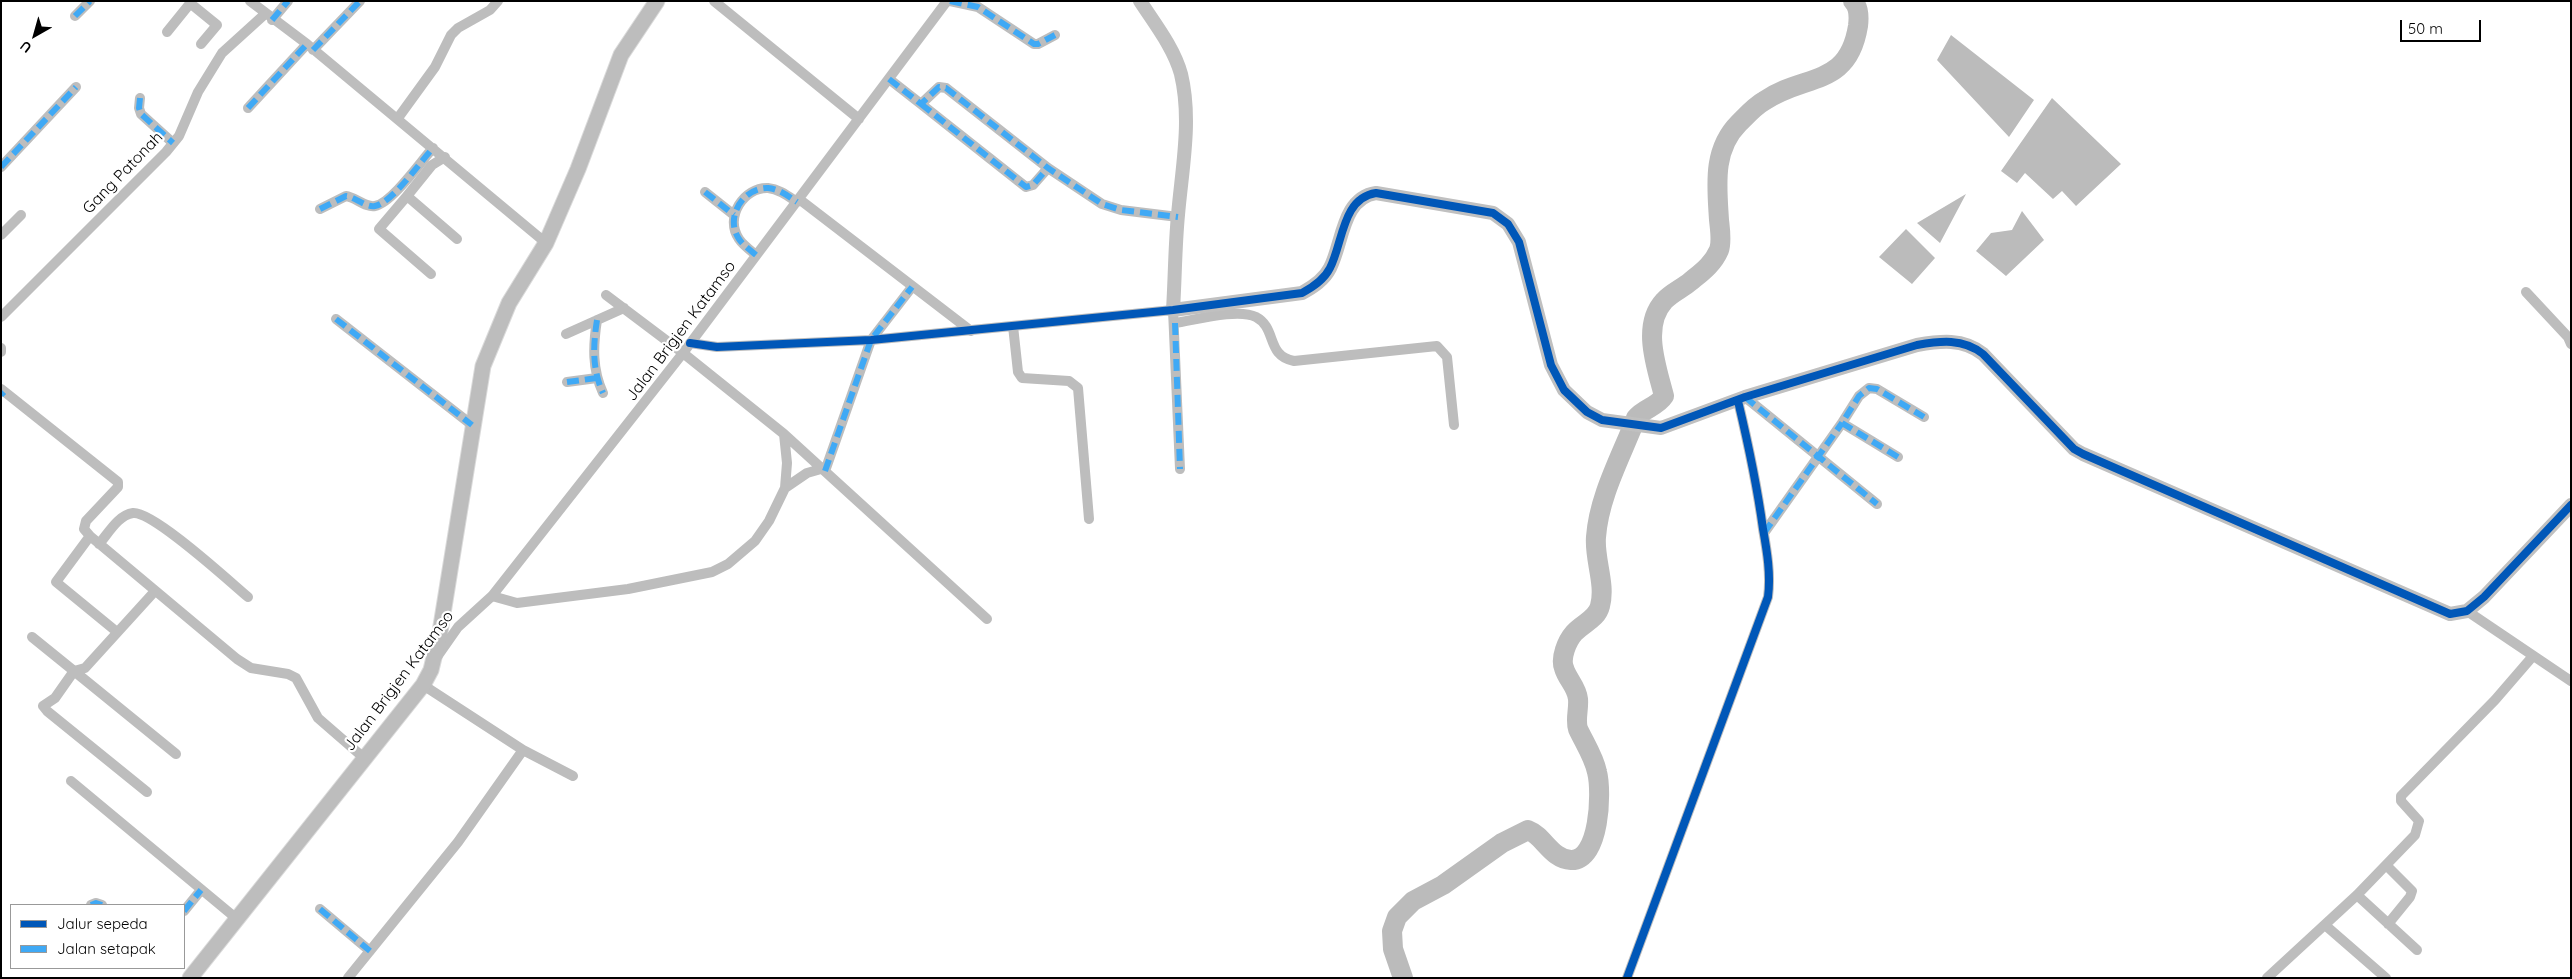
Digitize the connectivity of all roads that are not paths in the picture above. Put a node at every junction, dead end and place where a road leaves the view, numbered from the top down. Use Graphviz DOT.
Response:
graph roads {
  1 [pos="90,1"];
  2 [pos="250,1"];
  3 [pos="288,1"];
  4 [pos="360,1"];
  5 [pos="498,1"];
  6 [pos="657,1"];
  7 [pos="714,1"];
  8 [pos="948,1"];
  9 [pos="1140,1"];
  10 [pos="191,2"];
  11 [pos="75,16"];
  12 [pos="269,17"];
  13 [pos="166,32"];
  14 [pos="1055,34"];
  15 [pos="201,44"];
  16 [pos="310,47"];
  17 [pos="889,79"];
  18 [pos="76,87"];
  19 [pos="140,98"];
  20 [pos="921,104"];
  21 [pos="248,108"];
  22 [pos="398,118"];
  23 [pos="859,119"];
  24 [pos="173,144"];
  25 [pos="433,148"];
  26 [pos="445,158"];
  27 [pos="1,167"];
  28 [pos="1048,168"];
  29 [pos="704,192"];
  30 [pos="407,196"];
  31 [pos="798,200"];
  32 [pos="320,209"];
  33 [pos="21,215"];
  34 [pos="734,215"];
  35 [pos="1178,217"];
  36 [pos="1,235"];
  37 [pos="457,239"];
  38 [pos="546,243"];
  39 [pos="756,255"];
  40 [pos="431,274"];
  41 [pos="912,287"];
  42 [pos="2526,292"];
  43 [pos="606,295"];
  44 [pos="624,308"];
  45 [pos="1174,316"];
  46 [pos="1,317"];
  47 [pos="336,319"];
  48 [pos="597,320"];
  49 [pos="1013,326"];
  50 [pos="971,331"];
  51 [pos="566,334"];
  52 [pos="871,340"];
  53 [pos="690,343"];
  54 [pos="2571,344"];
  55 [pos="1,348"];
  56 [pos="1,352"];
  57 [pos="683,352"];
  58 [pos="597,378"];
  59 [pos="567,382"];
  60 [pos="2,392"];
  61 [pos="603,393"];
  62 [pos="1741,399"];
  63 [pos="1924,417"];
  64 [pos="1842,423"];
  65 [pos="472,425"];
  66 [pos="1454,425"];
  67 [pos="784,434"];
  68 [pos="1819,457"];
  69 [pos="1898,457"];
  70 [pos="823,470"];
  71 [pos="1180,470"];
  72 [pos="785,488"];
  73 [pos="1877,504"];
  74 [pos="2571,505"];
  75 [pos="1088,519"];
  76 [pos="1764,533"];
  77 [pos="90,536"];
  78 [pos="99,544"];
  79 [pos="155,591"];
  80 [pos="492,596"];
  81 [pos="248,597"];
  82 [pos="2467,611"];
  83 [pos="987,620"];
  84 [pos="117,632"];
  85 [pos="32,637"];
  86 [pos="2533,656"];
  87 [pos="431,670"];
  88 [pos="74,671"];
  89 [pos="2571,681"];
  90 [pos="423,685"];
  91 [pos="523,750"];
  92 [pos="176,754"];
  93 [pos="364,758"];
  94 [pos="572,776"];
  95 [pos="71,780"];
  96 [pos="147,792"];
  97 [pos="2386,865"];
  98 [pos="201,890"];
  99 [pos="2357,895"];
  100 [pos="320,909"];
  101 [pos="185,910"];
  102 [pos="237,919"];
  103 [pos="2388,924"];
  104 [pos="2325,925"];
  105 [pos="2417,950"];
  106 [pos="370,951"];
  107 [pos="190,978"];
  108 [pos="348,978"];
  109 [pos="1627,978"];
  110 [pos="2268,978"];
  111 [pos="2386,978"];
  1 -- 11 [label="street"];
  2 -- 12 [label="street"];
  3 -- 12 [label="street, Gang Patonah"];
  4 -- 16 [label="street"];
  5 -- 22 [label="street"];
  6 -- 38 [label="main road"];
  7 -- 23 [label="street"];
  8 -- 14 [label="street"];
  8 -- 17 [label="street, Jalan Brigjen Katamso"];
  9 -- 35 [label="street"];
  10 -- 13 [label="street"];
  10 -- 15 [label="street"];
  12 -- 16 [label="street"];
  12 -- 24 [label="street, Gang Patonah"];
  16 -- 21 [label="street"];
  16 -- 22 [label="street"];
  17 -- 20 [label="street"];
  17 -- 23 [label="street, Jalan Brigjen Katamso"];
  18 -- 27 [label="street"];
  19 -- 24 [label="street"];
  20 -- 28 [label="street"];
  20 -- 28 [label="street"];
  22 -- 25 [label="street"];
  23 -- 31 [label="street, Jalan Brigjen Katamso"];
  24 -- 46 [label="street, Gang Patonah"];
  25 -- 26 [label="street"];
  25 -- 32 [label="street"];
  26 -- 30 [label="street"];
  26 -- 38 [label="street"];
  28 -- 35 [label="street"];
  29 -- 34 [label="street"];
  30 -- 37 [label="street"];
  30 -- 40 [label="street"];
  31 -- 34 [label="street"];
  31 -- 39 [label="street, Jalan Brigjen Katamso"];
  31 -- 41 [label="street"];
  33 -- 36 [label="street"];
  34 -- 39 [label="street"];
  35 -- 45 [label="street"];
  38 -- 65 [label="main road"];
  39 -- 53 [label="street, Jalan Brigjen Katamso"];
  41 -- 50 [label="street"];
  41 -- 52 [label="street"];
  42 -- 54 [label="street"];
  43 -- 44 [label="street"];
  44 -- 48 [label="street"];
  44 -- 57 [label="street"];
  45 -- 49 [label="street"];
  45 -- 62 [label="street"];
  45 -- 66 [label="street"];
  45 -- 71 [label="street"];
  47 -- 65 [label="street"];
  48 -- 51 [label="street"];
  48 -- 58 [label="street"];
  49 -- 50 [label="street"];
  49 -- 75 [label="street"];
  50 -- 52 [label="street"];
  52 -- 53 [label="street"];
  52 -- 70 [label="street"];
  53 -- 57 [label="street, Jalan Brigjen Katamso"];
  55 -- 56 [label="street"];
  57 -- 67 [label="street"];
  57 -- 80 [label="street, Jalan Brigjen Katamso"];
  58 -- 59 [label="street"];
  58 -- 61 [label="street"];
  60 -- 77 [label="street"];
  62 -- 68 [label="street"];
  62 -- 76 [label="street"];
  62 -- 82 [label="street"];
  63 -- 64 [label="street"];
  64 -- 68 [label="street"];
  64 -- 69 [label="street"];
  65 -- 87 [label="main road"];
  67 -- 70 [label="street"];
  67 -- 72 [label="street"];
  68 -- 73 [label="street"];
  68 -- 76 [label="street"];
  70 -- 72 [label="street"];
  70 -- 83 [label="street"];
  72 -- 80 [label="street"];
  74 -- 82 [label="street"];
  76 -- 109 [label="street"];
  77 -- 78 [label="street"];
  77 -- 84 [label="street"];
  78 -- 79 [label="street"];
  78 -- 81 [label="street"];
  79 -- 84 [label="street"];
  79 -- 93 [label="street"];
  80 -- 87 [label="street, Jalan Brigjen Katamso"];
  82 -- 86 [label="street"];
  84 -- 88 [label="street"];
  85 -- 88 [label="street"];
  86 -- 89 [label="street"];
  86 -- 97 [label="street"];
  87 -- 90 [label="main road, Jalan Brigjen Katamso"];
  88 -- 92 [label="street"];
  88 -- 96 [label="street"];
  90 -- 91 [label="street"];
  90 -- 93 [label="main road, Jalan Brigjen Katamso"];
  91 -- 94 [label="street"];
  91 -- 106 [label="street"];
  93 -- 102 [label="main road, Jalan Brigjen Katamso"];
  95 -- 98 [label="street"];
  97 -- 99 [label="street"];
  97 -- 103 [label="street"];
  98 -- 101 [label="street"];
  98 -- 102 [label="street"];
  99 -- 103 [label="street"];
  99 -- 104 [label="street"];
  100 -- 106 [label="street"];
  102 -- 107 [label="main road, Jalan Brigjen Katamso"];
  103 -- 105 [label="street"];
  104 -- 110 [label="street"];
  104 -- 111 [label="street"];
  106 -- 108 [label="street"];
}
